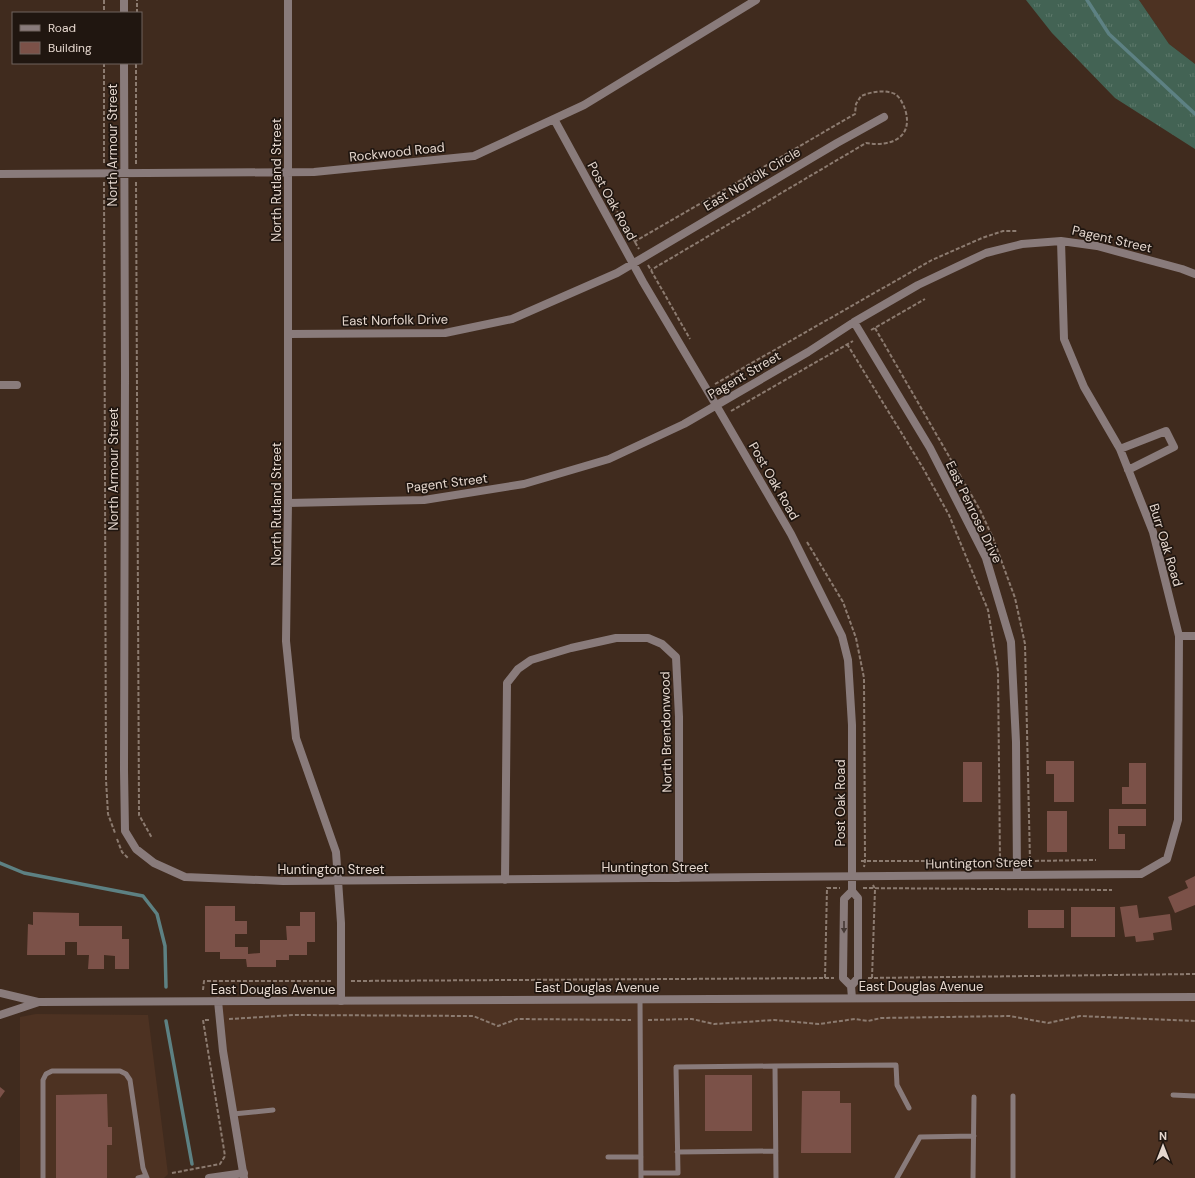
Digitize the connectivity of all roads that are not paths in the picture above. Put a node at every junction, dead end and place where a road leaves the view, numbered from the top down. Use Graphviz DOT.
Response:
graph roads {
  1 [pos="124,0"];
  2 [pos="288,0"];
  3 [pos="756,0"];
  4 [pos="124,12"];
  5 [pos="124,64"];
  6 [pos="884,117"];
  7 [pos="554,119"];
  8 [pos="288,173"];
  9 [pos="0,174"];
  10 [pos="124,174"];
  11 [pos="1062,241"];
  12 [pos="633,264"];
  13 [pos="1195,274"];
  14 [pos="854,322"];
  15 [pos="288,334"];
  16 [pos="0,385"];
  17 [pos="17,385"];
  18 [pos="716,405"];
  19 [pos="1120,449"];
  20 [pos="1128,470"];
  21 [pos="288,503"];
  22 [pos="1179,636"];
  23 [pos="1195,636"];
  24 [pos="154,863"];
  25 [pos="1157,865"];
  26 [pos="1017,875"];
  27 [pos="851,877"];
  28 [pos="679,878"];
  29 [pos="505,880"];
  30 [pos="338,881"];
  31 [pos="852,890"];
  32 [pos="851,986"];
  33 [pos="0,993"];
  34 [pos="1195,997"];
  35 [pos="852,998"];
  36 [pos="640,999"];
  37 [pos="218,1001"];
  38 [pos="341,1001"];
  39 [pos="39,1002"];
  40 [pos="0,1015"];
  41 [pos="775,1066"];
  42 [pos="1173,1095"];
  43 [pos="1012,1096"];
  44 [pos="1195,1096"];
  45 [pos="974,1097"];
  46 [pos="909,1108"];
  47 [pos="273,1110"];
  48 [pos="233,1114"];
  49 [pos="974,1136"];
  50 [pos="776,1151"];
  51 [pos="677,1152"];
  52 [pos="641,1156"];
  53 [pos="608,1157"];
  54 [pos="244,1175"];
  55 [pos="641,1176"];
  56 [pos="147,1177"];
  57 [pos="43,1178"];
  58 [pos="138,1178"];
  59 [pos="209,1178"];
  60 [pos="776,1178"];
  61 [pos="897,1178"];
  62 [pos="973,1178"];
  63 [pos="1013,1178"];
  1 -- 4 [label="street"];
  2 -- 8 [label="street, North Rutland Street"];
  3 -- 7 [label="street, Rockwood Road"];
  5 -- 10 [label="street, North Armour Street"];
  6 -- 12 [label="street, East Norfolk Circle"];
  7 -- 8 [label="street, Rockwood Road"];
  7 -- 12 [label="street, Post Oak Road"];
  8 -- 10 [label="street, Rockwood Road"];
  8 -- 15 [label="street, North Rutland Street"];
  9 -- 10 [label="street, Rockwood Road"];
  10 -- 24 [label="street, North Armour Street"];
  11 -- 13 [label="street, Pagent Street"];
  11 -- 14 [label="street, Pagent Street"];
  11 -- 19 [label="street, Burr Oak Road"];
  12 -- 15 [label="street, East Norfolk Drive"];
  12 -- 18 [label="street, Post Oak Road"];
  14 -- 18 [label="street, Pagent Street"];
  14 -- 26 [label="street, East Penrose Drive"];
  15 -- 21 [label="street, North Rutland Street"];
  16 -- 17 [label="street"];
  18 -- 21 [label="street, Pagent Street"];
  18 -- 27 [label="street, Post Oak Road"];
  19 -- 20 [label="street, Burr Oak Road"];
  19 -- 20 [label="street"];
  20 -- 22 [label="street, Burr Oak Road"];
  21 -- 30 [label="street, North Rutland Street"];
  22 -- 23 [label="street"];
  22 -- 25 [label="street, Burr Oak Road"];
  24 -- 30 [label="street, Huntington Street"];
  25 -- 26 [label="street, Huntington Street"];
  26 -- 27 [label="street, Huntington Street"];
  27 -- 28 [label="street, Huntington Street"];
  27 -- 31 [label="street, Post Oak Road"];
  28 -- 29 [label="street, Huntington Street"];
  28 -- 29 [label="street, North Brendonwood"];
  29 -- 30 [label="street, Huntington Street"];
  30 -- 38 [label="street, North Rutland Street"];
  31 -- 32 [label="street, Post Oak Road"];
  31 -- 32 [label="street, one-way"];
  32 -- 35 [label="street"];
  33 -- 39 [label="street"];
  34 -- 35 [label="street, East Douglas Avenue"];
  35 -- 36 [label="street, East Douglas Avenue"];
  36 -- 38 [label="street, East Douglas Avenue"];
  36 -- 52 [label="lane"];
  37 -- 38 [label="street, East Douglas Avenue"];
  37 -- 39 [label="street, East Douglas Avenue"];
  37 -- 48 [label="street"];
  39 -- 40 [label="street, East Douglas Avenue"];
  41 -- 46 [label="lane"];
  41 -- 50 [label="lane"];
  41 -- 51 [label="lane"];
  42 -- 44 [label="lane"];
  43 -- 63 [label="lane"];
  45 -- 49 [label="lane"];
  47 -- 48 [label="lane"];
  48 -- 54 [label="street"];
  49 -- 61 [label="lane"];
  49 -- 62 [label="lane"];
  50 -- 51 [label="lane"];
  50 -- 60 [label="lane"];
  51 -- 55 [label="lane"];
  52 -- 53 [label="lane"];
  52 -- 55 [label="lane"];
  54 -- 59 [label="street"];
  56 -- 57 [label="lane"];
  56 -- 58 [label="lane"];
}
